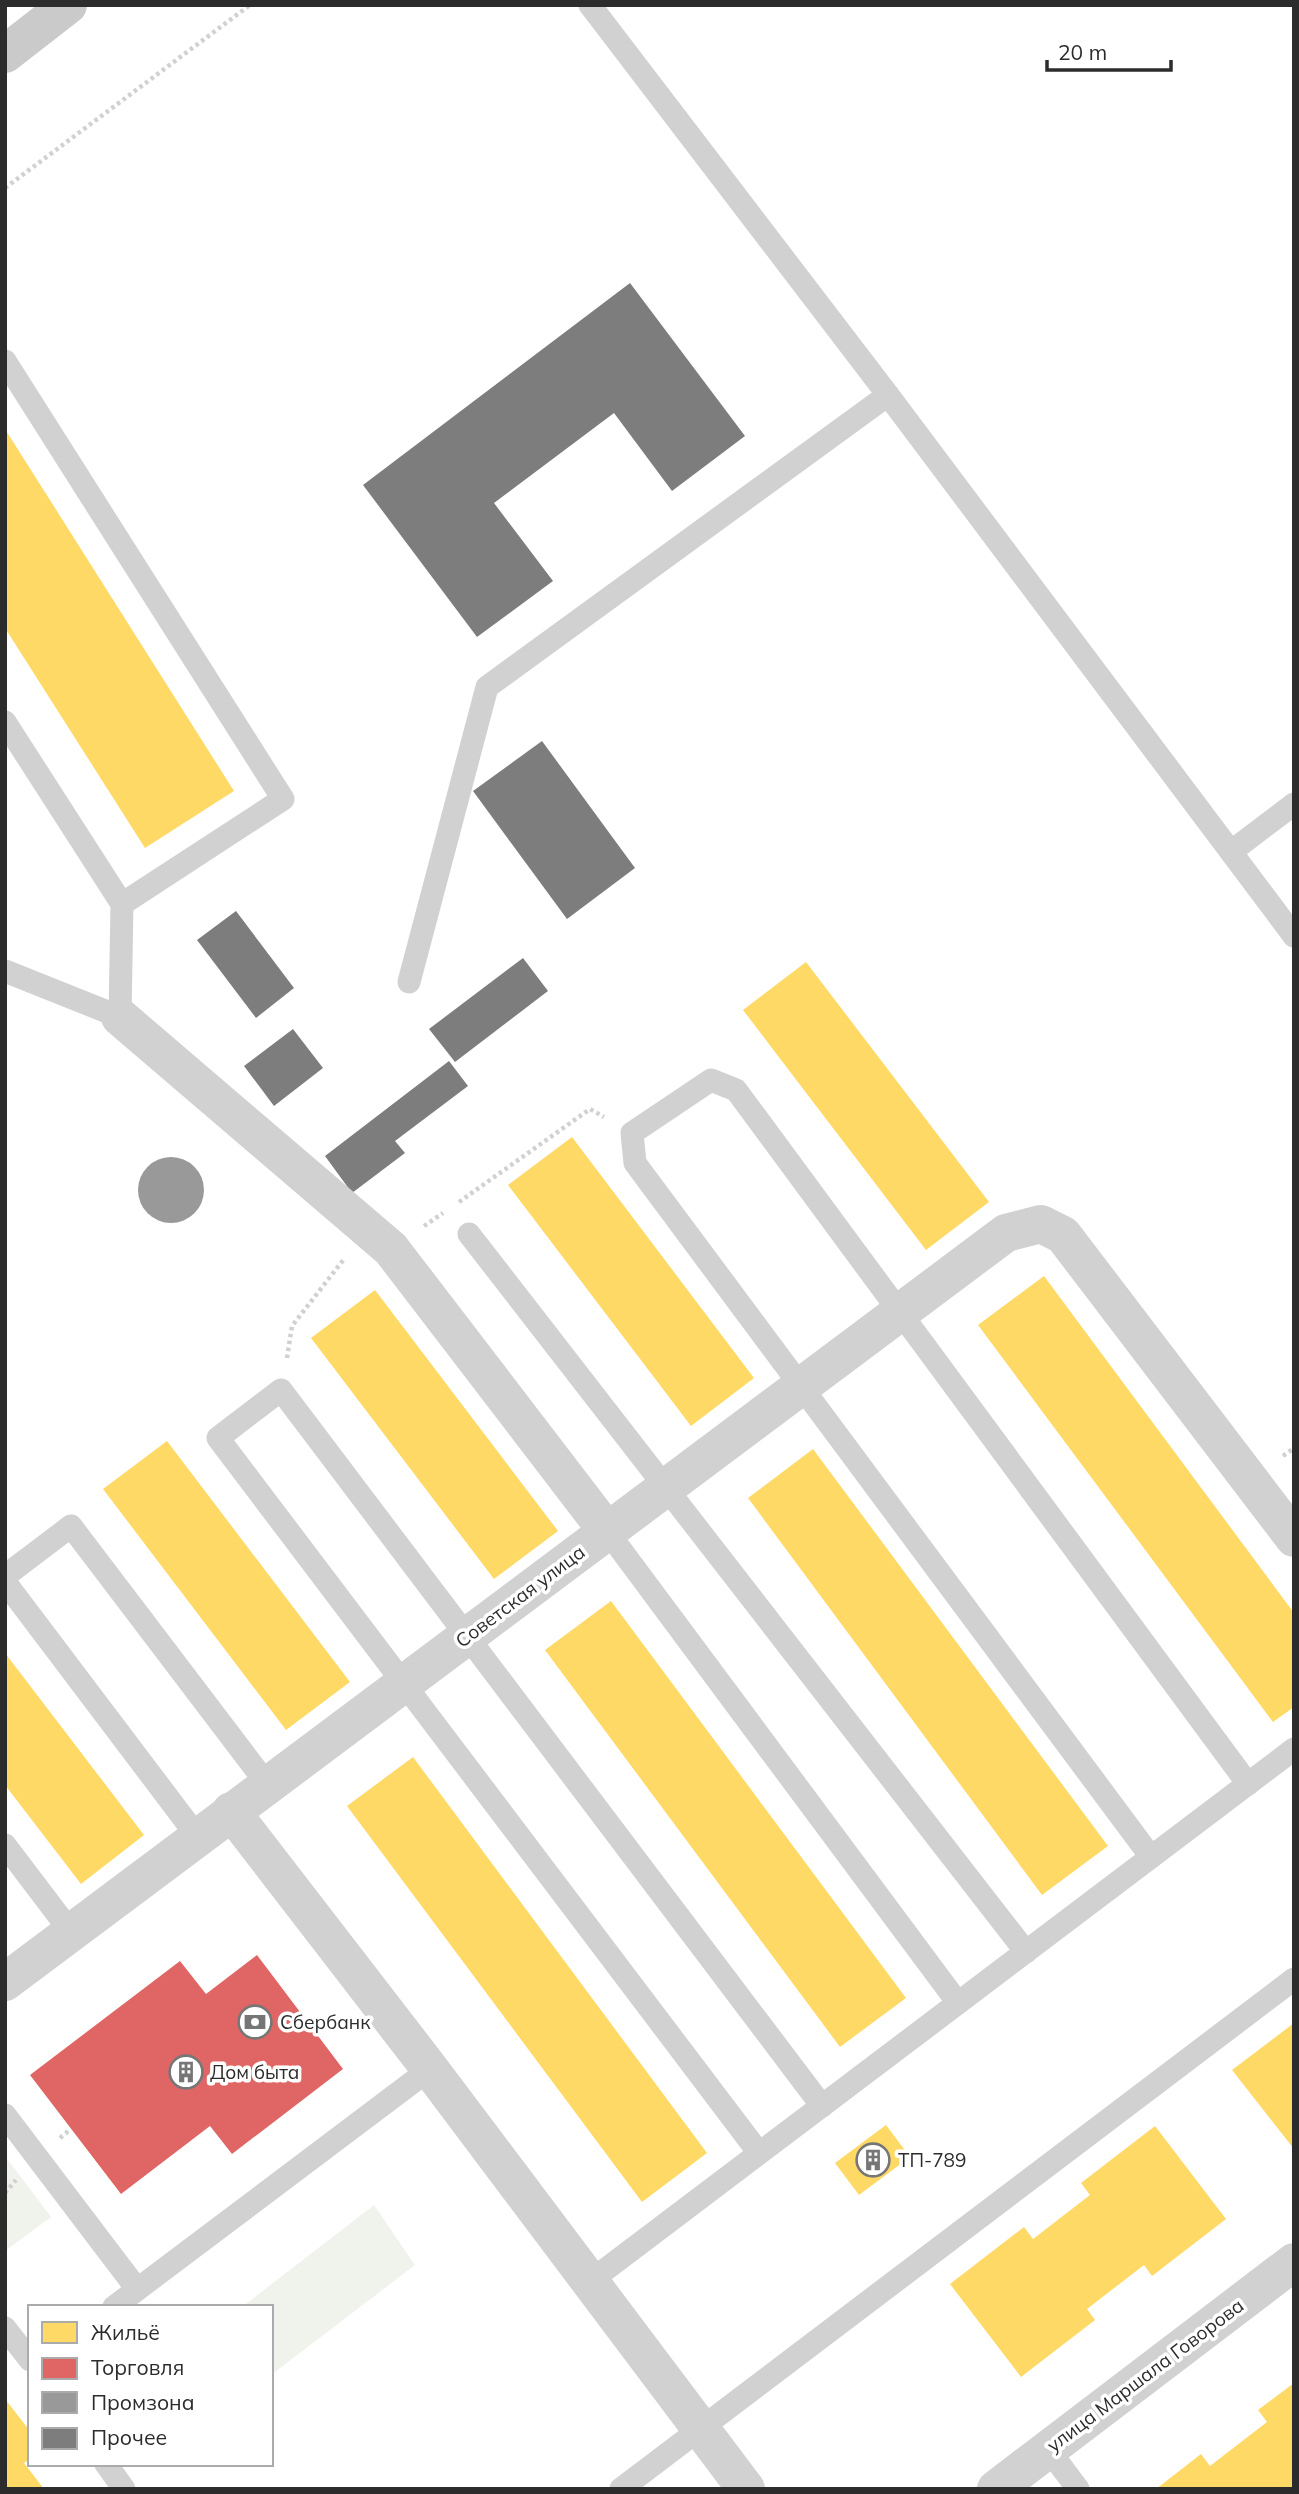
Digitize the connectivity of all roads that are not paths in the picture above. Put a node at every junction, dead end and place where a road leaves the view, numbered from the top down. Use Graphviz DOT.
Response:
graph roads {
  1 [pos="68,5"];
  2 [pos="590,5"];
  3 [pos="5,54"];
  4 [pos="5,361"];
  5 [pos="888,395"];
  6 [pos="5,722"];
  7 [pos="1294,804"];
  8 [pos="1231,851"];
  9 [pos="122,904"];
  10 [pos="1294,936"];
  11 [pos="5,971"];
  12 [pos="409,982"];
  13 [pos="120,1017"];
  14 [pos="469,1234"];
  15 [pos="902,1311"];
  16 [pos="799,1388"];
  17 [pos="667,1487"];
  18 [pos="607,1531"];
  19 [pos="1294,1538"];
  20 [pos="5,1576"];
  21 [pos="5,1582"];
  22 [pos="467,1636"];
  23 [pos="404,1682"];
  24 [pos="1294,1749"];
  25 [pos="267,1784"];
  26 [pos="1248,1784"];
  27 [pos="231,1811"];
  28 [pos="197,1836"];
  29 [pos="5,1845"];
  30 [pos="1151,1857"];
  31 [pos="71,1932"];
  32 [pos="1026,1952"];
  33 [pos="1294,1979"];
  34 [pos="5,1982"];
  35 [pos="958,2003"];
  36 [pos="430,2069"];
  37 [pos="822,2106"];
  38 [pos="5,2115"];
  39 [pos="759,2153"];
  40 [pos="1294,2262"];
  41 [pos="589,2282"];
  42 [pos="137,2290"];
  43 [pos="117,2305"];
  44 [pos="5,2328"];
  45 [pos="28,2357"];
  46 [pos="700,2428"];
  47 [pos="1048,2449"];
  48 [pos="107,2466"];
  49 [pos="124,2489"];
  50 [pos="621,2489"];
  51 [pos="746,2489"];
  52 [pos="996,2489"];
  53 [pos="1078,2489"];
  1 -- 3 [label="street"];
  2 -- 5 [label="lane"];
  4 -- 9 [label="lane"];
  5 -- 8 [label="lane"];
  5 -- 12 [label="lane"];
  6 -- 9 [label="lane"];
  7 -- 8 [label="lane"];
  8 -- 10 [label="lane"];
  9 -- 13 [label="lane"];
  11 -- 13 [label="lane"];
  13 -- 18 [label="street"];
  14 -- 17 [label="lane"];
  15 -- 16 [label="street, Советская улица"];
  15 -- 16 [label="lane"];
  15 -- 19 [label="street, Советская улица"];
  15 -- 26 [label="lane"];
  16 -- 17 [label="street, Советская улица"];
  16 -- 30 [label="lane"];
  17 -- 18 [label="street, Советская улица"];
  17 -- 32 [label="lane"];
  18 -- 22 [label="street, Советская улица"];
  18 -- 35 [label="lane"];
  20 -- 25 [label="lane"];
  21 -- 28 [label="lane"];
  22 -- 23 [label="street, Советская улица"];
  22 -- 23 [label="lane"];
  22 -- 37 [label="lane"];
  23 -- 25 [label="street, Советская улица"];
  23 -- 39 [label="lane"];
  24 -- 26 [label="lane"];
  25 -- 27 [label="street, Советская улица"];
  26 -- 30 [label="lane"];
  27 -- 28 [label="street, Советская улица"];
  27 -- 36 [label="street"];
  28 -- 31 [label="street, Советская улица"];
  29 -- 31 [label="lane"];
  30 -- 32 [label="lane"];
  31 -- 34 [label="street, Советская улица"];
  32 -- 35 [label="lane"];
  33 -- 46 [label="lane"];
  35 -- 37 [label="lane"];
  36 -- 41 [label="street"];
  36 -- 42 [label="lane"];
  37 -- 39 [label="lane"];
  38 -- 42 [label="lane"];
  39 -- 41 [label="lane"];
  40 -- 47 [label="street, улица Маршала Говорова"];
  41 -- 46 [label="street"];
  42 -- 43 [label="lane"];
  44 -- 45 [label="lane"];
  46 -- 50 [label="lane"];
  46 -- 51 [label="street"];
  47 -- 52 [label="street, улица Маршала Говорова"];
  47 -- 53 [label="lane"];
  48 -- 49 [label="lane"];
}
